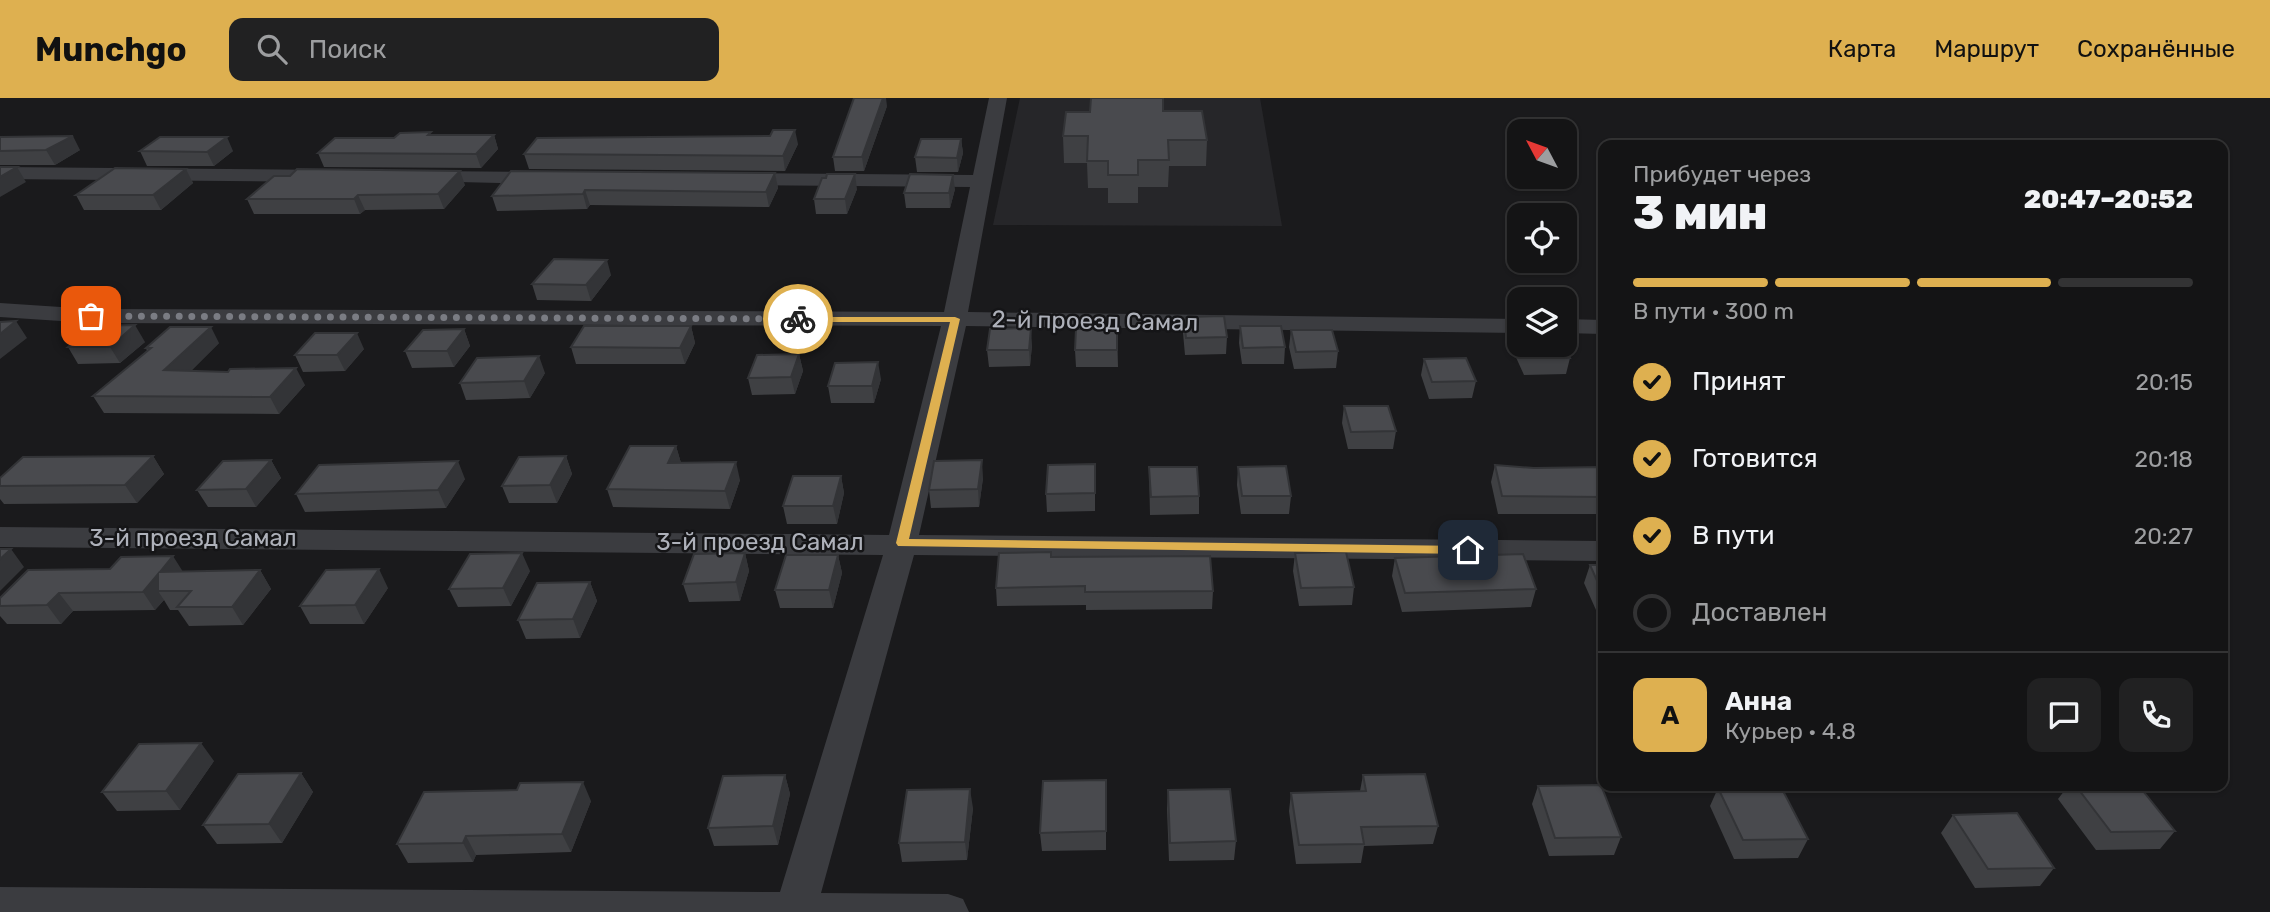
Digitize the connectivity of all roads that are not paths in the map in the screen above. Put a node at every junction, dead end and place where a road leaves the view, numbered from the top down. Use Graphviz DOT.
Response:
graph roads {
  1 [pos="998,98"];
  2 [pos="0,173"];
  3 [pos="354,176"];
  4 [pos="410,176"];
  5 [pos="564,178"];
  6 [pos="717,179"];
  7 [pos="982,181"];
  8 [pos="0,310"];
  9 [pos="955,319"];
  10 [pos="1507,326"];
  11 [pos="1577,326"];
  12 [pos="1598,327"];
  13 [pos="0,537"];
  14 [pos="902,543"];
  15 [pos="1598,551"];
  16 [pos="0,905"];
  17 [pos="796,911"];
  18 [pos="948,912"];
  1 -- 7 [label="street"];
  2 -- 3 [label="street"];
  4 -- 5 [label="street"];
  6 -- 7 [label="street"];
  7 -- 9 [label="street"];
  8 -- 9 [label="street, 2-й проезд Самал"];
  9 -- 10 [label="street, 2-й проезд Самал"];
  9 -- 14 [label="street"];
  11 -- 12 [label="street"];
  13 -- 14 [label="street, 3-й проезд Самал"];
  14 -- 15 [label="street, 3-й проезд Самал"];
  14 -- 17 [label="street"];
  16 -- 17 [label="street"];
  17 -- 18 [label="street"];
}
